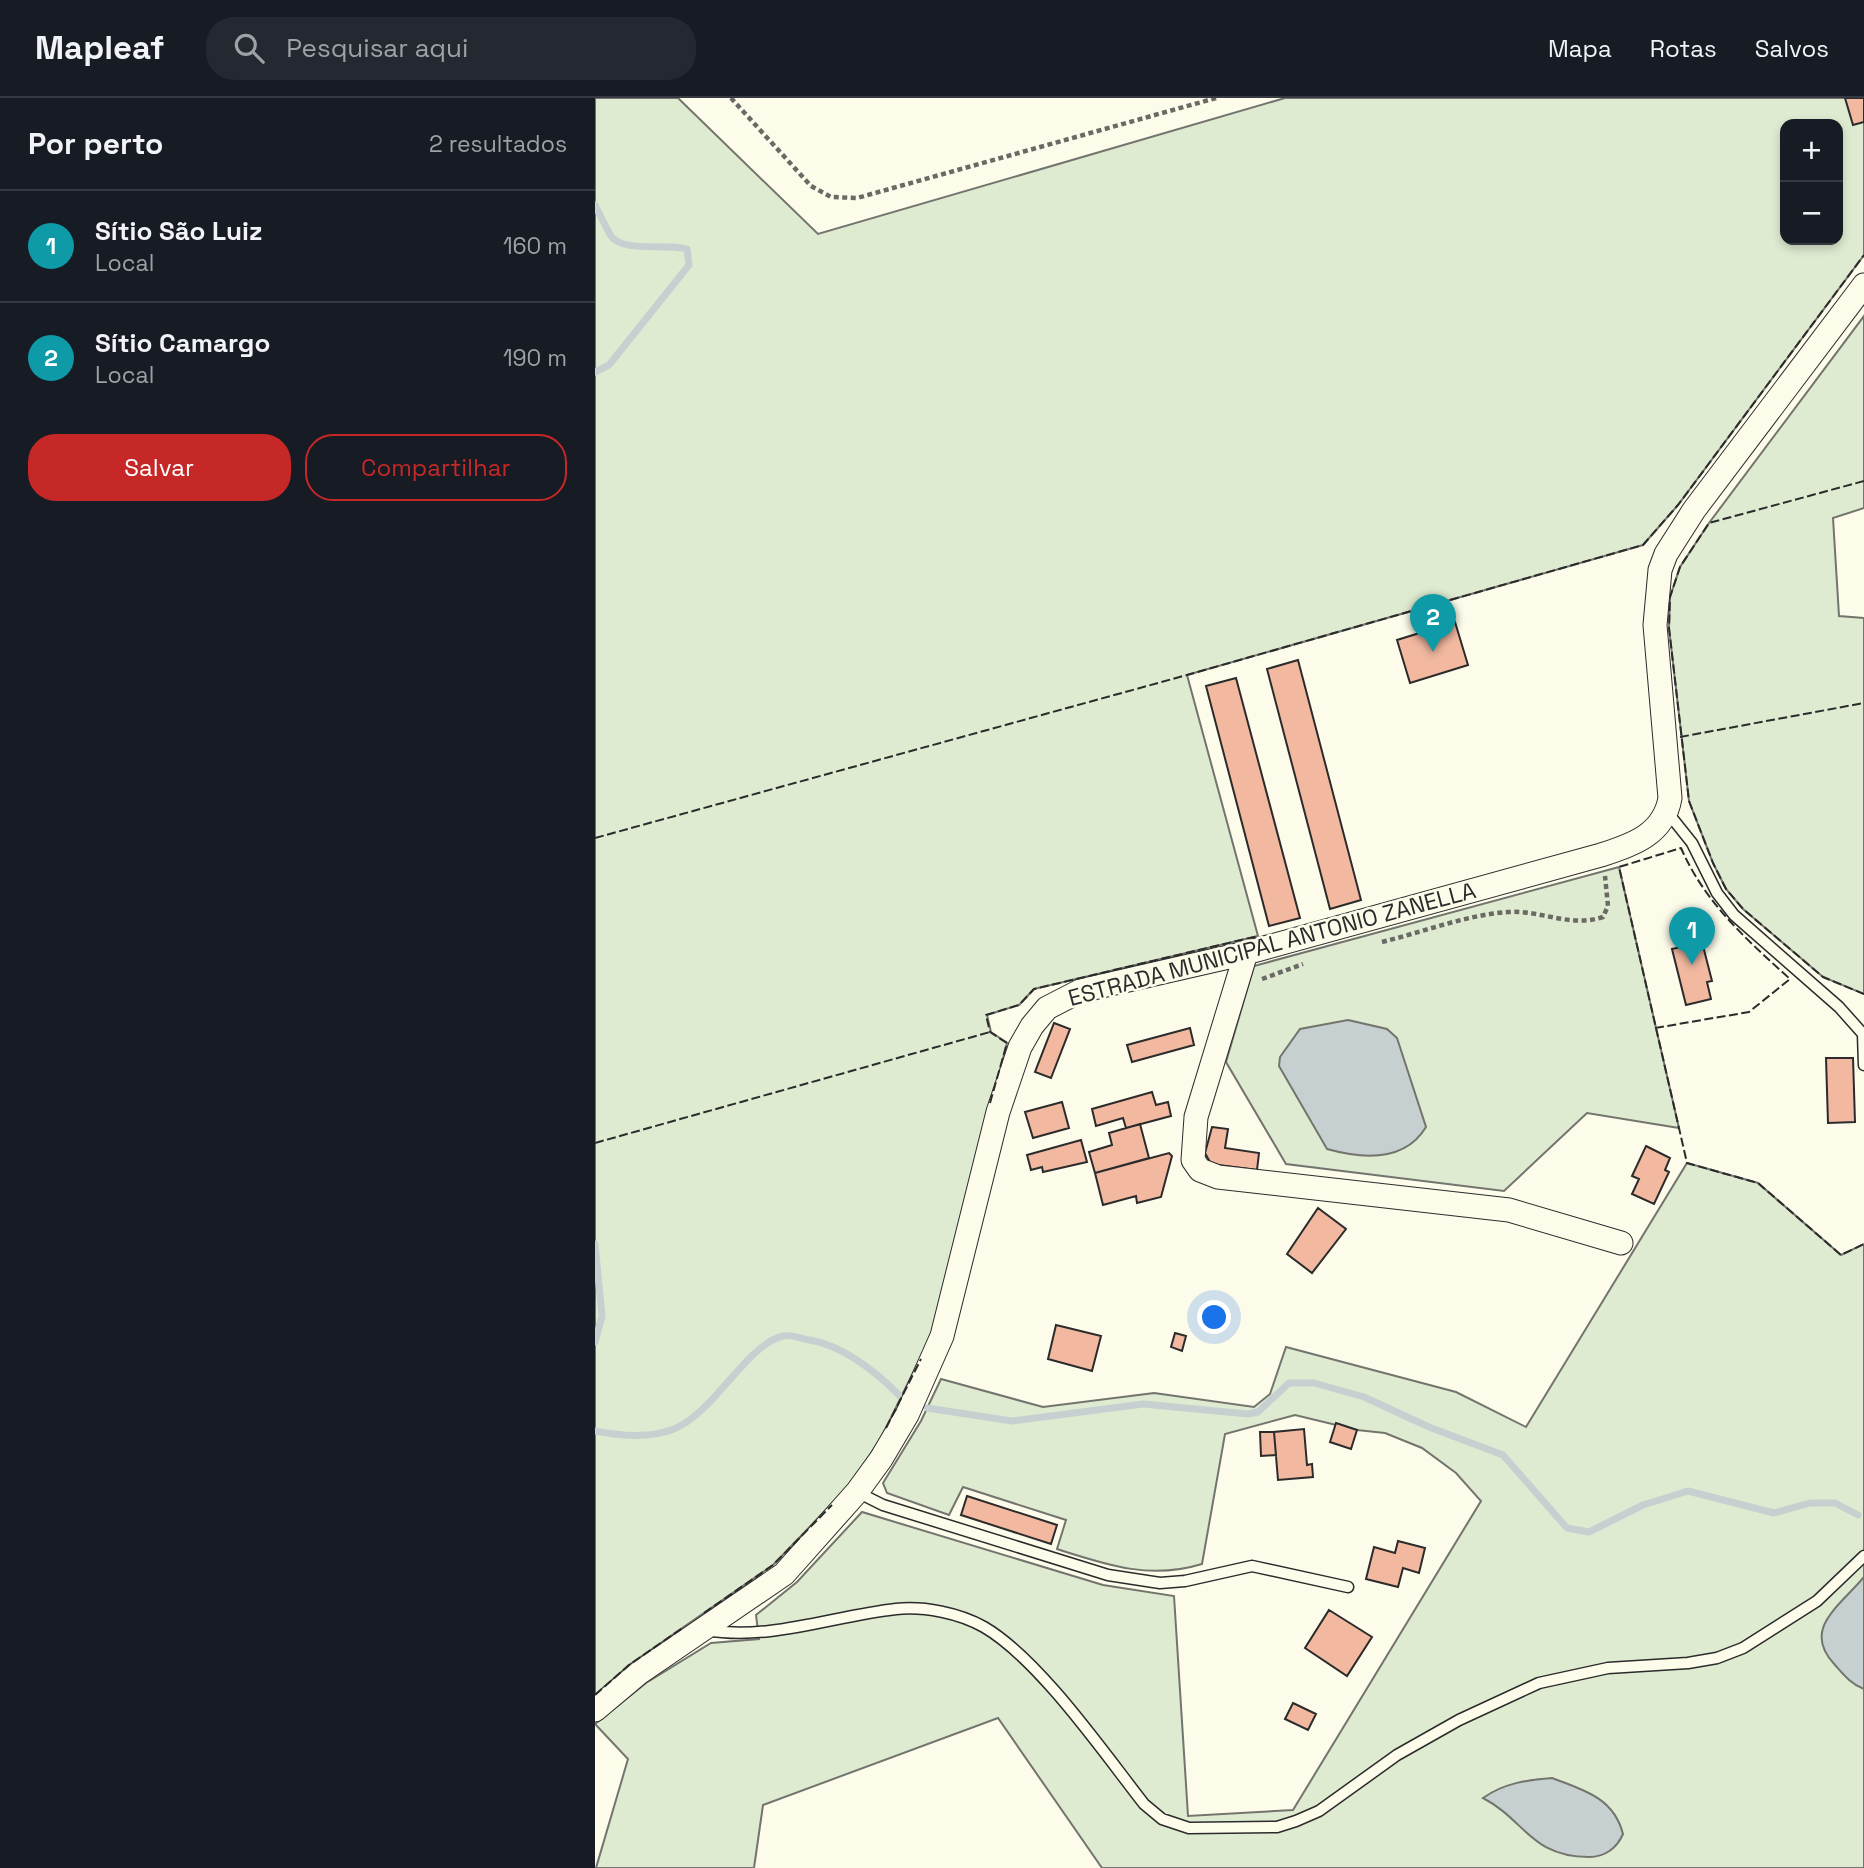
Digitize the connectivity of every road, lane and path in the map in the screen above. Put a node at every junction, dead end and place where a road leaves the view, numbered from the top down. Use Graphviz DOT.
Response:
graph roads {
  1 [pos="731,98"];
  2 [pos="1216,98"];
  3 [pos="1864,285"];
  4 [pos="1668,813"];
  5 [pos="1601,855"];
  6 [pos="1378,944"];
  7 [pos="1246,953"];
  8 [pos="1314,961"];
  9 [pos="1235,989"];
  10 [pos="1864,1065"];
  11 [pos="1621,1243"];
  12 [pos="857,1492"];
  13 [pos="1864,1556"];
  14 [pos="1348,1587"];
  15 [pos="700,1629"];
  16 [pos="595,1710"];
  1 -- 2 [label="path"];
  3 -- 4 [label="street"];
  4 -- 5 [label="street, ESTRADA MUNICIPAL ANTONIO ZANELLA"];
  4 -- 10 [label="lane"];
  5 -- 6 [label="path"];
  5 -- 7 [label="street, ESTRADA MUNICIPAL ANTONIO ZANELLA"];
  7 -- 9 [label="street"];
  7 -- 12 [label="street, ESTRADA MUNICIPAL ANTONIO ZANELLA"];
  8 -- 9 [label="path"];
  9 -- 11 [label="street"];
  12 -- 14 [label="lane"];
  12 -- 15 [label="street, ESTRADA MUNICIPAL ANTONIO ZANELLA"];
  13 -- 15 [label="lane"];
  15 -- 16 [label="street, ESTRADA MUNICIPAL ANTONIO ZANELLA"];
}
